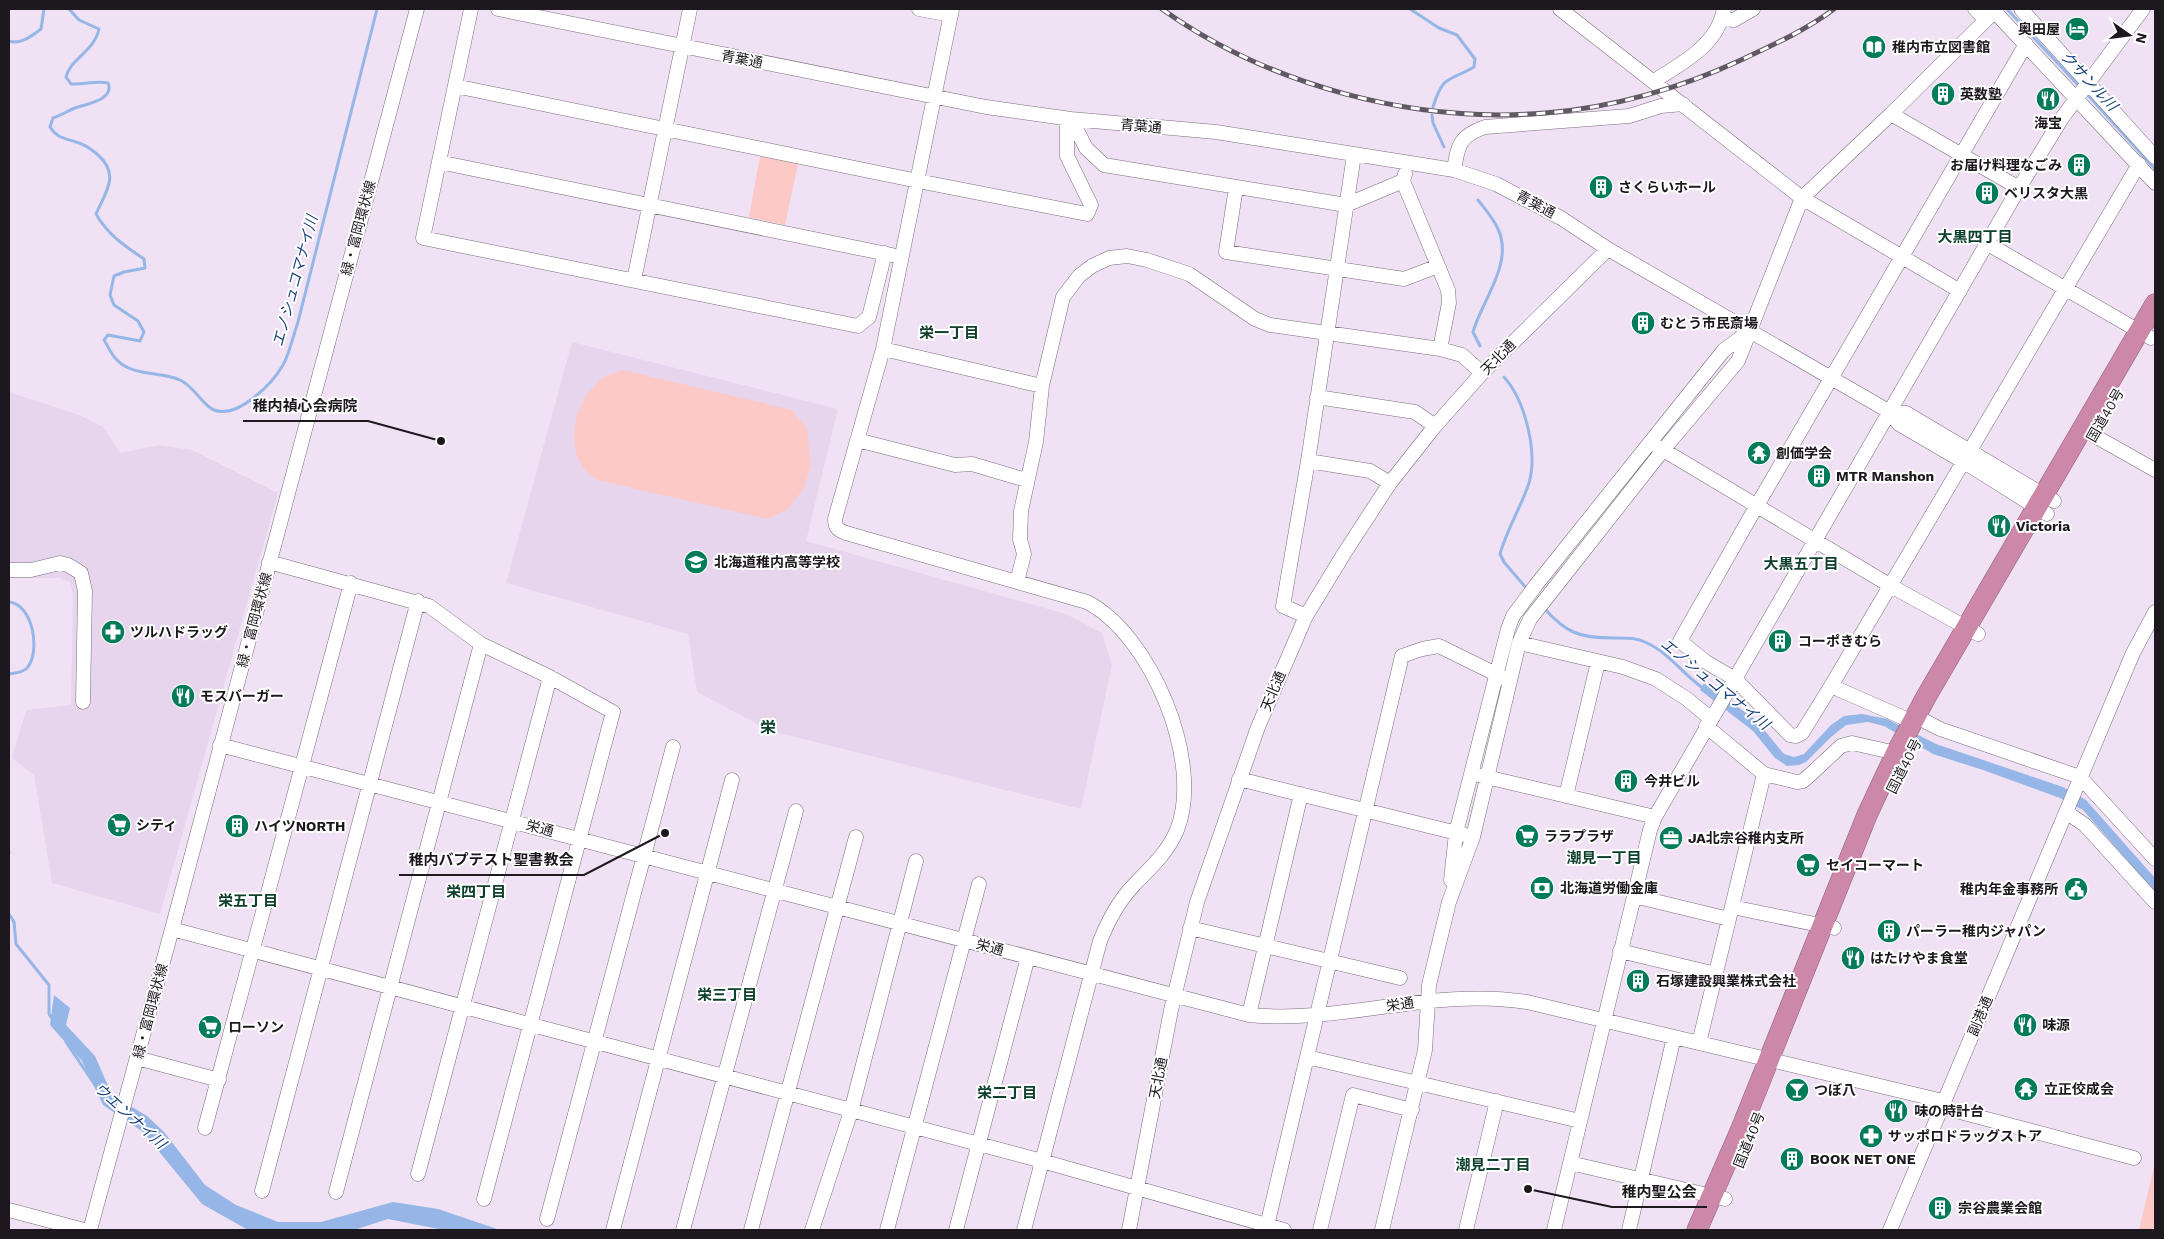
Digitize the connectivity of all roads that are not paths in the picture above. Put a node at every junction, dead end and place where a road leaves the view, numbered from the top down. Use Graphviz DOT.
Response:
graph roads {
  1 [pos="417,9"];
  2 [pos="471,9"];
  3 [pos="498,9"];
  4 [pos="690,9"];
  5 [pos="919,9"];
  6 [pos="1560,9"];
  7 [pos="1753,9"];
  8 [pos="1975,9"];
  9 [pos="2021,9"];
  10 [pos="2143,9"];
  11 [pos="951,12"];
  12 [pos="1993,13"];
  13 [pos="1723,14"];
  14 [pos="2026,44"];
  15 [pos="682,47"];
  16 [pos="1654,81"];
  17 [pos="455,86"];
  18 [pos="2082,91"];
  19 [pos="934,98"];
  20 [pos="1683,104"];
  21 [pos="1891,114"];
  22 [pos="1069,119"];
  23 [pos="666,129"];
  24 [pos="2153,151"];
  25 [pos="1354,154"];
  26 [pos="1962,154"];
  27 [pos="440,162"];
  28 [pos="1409,162"];
  29 [pos="2139,164"];
  30 [pos="1454,170"];
  31 [pos="918,181"];
  32 [pos="1403,181"];
  33 [pos="2155,183"];
  34 [pos="1236,187"];
  35 [pos="2020,188"];
  36 [pos="1802,198"];
  37 [pos="650,204"];
  38 [pos="1346,205"];
  39 [pos="1988,244"];
  40 [pos="1608,248"];
  41 [pos="885,253"];
  42 [pos="903,257"];
  43 [pos="1902,257"];
  44 [pos="1438,266"];
  45 [pos="1336,268"];
  46 [pos="634,280"];
  47 [pos="2065,289"];
  48 [pos="1960,291"];
  49 [pos="2155,304"];
  50 [pos="1751,331"];
  51 [pos="1326,333"];
  52 [pos="2148,333"];
  53 [pos="883,349"];
  54 [pos="1440,349"];
  55 [pos="1482,373"];
  56 [pos="1832,378"];
  57 [pos="1042,386"];
  58 [pos="1317,397"];
  59 [pos="1890,412"];
  60 [pos="1435,426"];
  61 [pos="2094,435"];
  62 [pos="857,440"];
  63 [pos="1650,441"];
  64 [pos="1663,450"];
  65 [pos="1967,456"];
  66 [pos="1308,461"];
  67 [pos="2155,470"];
  68 [pos="1026,480"];
  69 [pos="1390,483"];
  70 [pos="2046,504"];
  71 [pos="1756,506"];
  72 [pos="1814,541"];
  73 [pos="270,562"];
  74 [pos="9,570"];
  75 [pos="1017,582"];
  76 [pos="351,583"];
  77 [pos="1891,586"];
  78 [pos="418,601"];
  79 [pos="2155,612"];
  80 [pos="1306,616"];
  81 [pos="1972,632"];
  82 [pos="1519,643"];
  83 [pos="481,644"];
  84 [pos="1598,662"];
  85 [pos="1496,674"];
  86 [pos="550,676"];
  87 [pos="1510,681"];
  88 [pos="1733,682"];
  89 [pos="1830,686"];
  90 [pos="83,702"];
  91 [pos="1710,720"];
  92 [pos="1912,733"];
  93 [pos="220,745"];
  94 [pos="673,746"];
  95 [pos="302,766"];
  96 [pos="1471,773"];
  97 [pos="1764,774"];
  98 [pos="1486,777"];
  99 [pos="1239,779"];
  100 [pos="732,780"];
  101 [pos="371,784"];
  102 [pos="1301,794"];
  103 [pos="2073,795"];
  104 [pos="1566,796"];
  105 [pos="439,802"];
  106 [pos="796,811"];
  107 [pos="1366,811"];
  108 [pos="1655,817"];
  109 [pos="511,821"];
  110 [pos="1456,833"];
  111 [pos="856,837"];
  112 [pos="1473,837"];
  113 [pos="580,839"];
  114 [pos="644,856"];
  115 [pos="2155,859"];
  116 [pos="916,861"];
  117 [pos="708,873"];
  118 [pos="979,884"];
  119 [pos="775,891"];
  120 [pos="1634,896"];
  121 [pos="1449,902"];
  122 [pos="2155,902"];
  123 [pos="838,907"];
  124 [pos="1730,913"];
  125 [pos="900,924"];
  126 [pos="1828,927"];
  127 [pos="1190,928"];
  128 [pos="172,929"];
  129 [pos="964,941"];
  130 [pos="1264,947"];
  131 [pos="1620,950"];
  132 [pos="253,952"];
  133 [pos="1028,957"];
  134 [pos="1329,961"];
  135 [pos="321,970"];
  136 [pos="1092,974"];
  137 [pos="1716,974"];
  138 [pos="1400,978"];
  139 [pos="390,988"];
  140 [pos="1174,996"];
  141 [pos="1426,1000"];
  142 [pos="462,1007"];
  143 [pos="1249,1015"];
  144 [pos="1316,1016"];
  145 [pos="1605,1021"];
  146 [pos="530,1026"];
  147 [pos="1674,1037"];
  148 [pos="593,1042"];
  149 [pos="1699,1043"];
  150 [pos="1307,1057"];
  151 [pos="137,1058"];
  152 [pos="658,1060"];
  153 [pos="1774,1061"];
  154 [pos="724,1077"];
  155 [pos="219,1080"];
  156 [pos="1418,1084"];
  157 [pos="788,1094"];
  158 [pos="1497,1102"];
  159 [pos="1942,1104"];
  160 [pos="851,1110"];
  161 [pos="1412,1110"];
  162 [pos="1580,1122"];
  163 [pos="205,1128"];
  164 [pos="915,1128"];
  165 [pos="978,1145"];
  166 [pos="2134,1158"];
  167 [pos="1042,1162"];
  168 [pos="1570,1164"];
  169 [pos="418,1174"];
  170 [pos="1641,1180"];
  171 [pos="1137,1189"];
  172 [pos="262,1191"];
  173 [pos="336,1192"];
  174 [pos="1718,1197"];
  175 [pos="484,1199"];
  176 [pos="9,1210"];
  177 [pos="547,1219"];
  178 [pos="1266,1228"];
  179 [pos="84,1230"];
  180 [pos="90,1230"];
  181 [pos="613,1230"];
  182 [pos="683,1230"];
  183 [pos="752,1230"];
  184 [pos="812,1230"];
  185 [pos="887,1230"];
  186 [pos="956,1230"];
  187 [pos="1024,1230"];
  188 [pos="1129,1230"];
  189 [pos="1284,1230"];
  190 [pos="1320,1230"];
  191 [pos="1382,1230"];
  192 [pos="1466,1230"];
  193 [pos="1554,1230"];
  194 [pos="1629,1230"];
  195 [pos="1697,1230"];
  196 [pos="1712,1230"];
  197 [pos="1890,1230"];
  1 -- 73 [label="street, 緑・富岡環状線"];
  2 -- 17 [label="street"];
  3 -- 15 [label="street, 青葉通"];
  4 -- 15 [label="street"];
  5 -- 11 [label="street"];
  6 -- 16 [label="street"];
  7 -- 13 [label="street"];
  8 -- 12 [label="street"];
  9 -- 18 [label="street"];
  10 -- 18 [label="street"];
  11 -- 19 [label="street"];
  12 -- 14 [label="street"];
  12 -- 21 [label="street"];
  13 -- 16 [label="street"];
  14 -- 18 [label="street"];
  14 -- 26 [label="street"];
  15 -- 19 [label="street, 青葉通"];
  15 -- 23 [label="street"];
  16 -- 20 [label="street"];
  17 -- 23 [label="street"];
  17 -- 27 [label="street"];
  18 -- 24 [label="street"];
  18 -- 29 [label="street"];
  18 -- 35 [label="street"];
  19 -- 22 [label="street, 青葉通"];
  19 -- 31 [label="street"];
  20 -- 30 [label="street"];
  20 -- 36 [label="street"];
  21 -- 26 [label="street"];
  21 -- 36 [label="street"];
  22 -- 25 [label="street, 青葉通"];
  22 -- 31 [label="street"];
  22 -- 34 [label="street"];
  23 -- 31 [label="street"];
  23 -- 37 [label="street"];
  25 -- 28 [label="street, 青葉通"];
  25 -- 38 [label="street"];
  26 -- 35 [label="street"];
  26 -- 43 [label="street"];
  27 -- 37 [label="street"];
  27 -- 46 [label="street"];
  28 -- 30 [label="street, 青葉通"];
  28 -- 32 [label="street"];
  29 -- 33 [label="street"];
  29 -- 47 [label="street"];
  30 -- 40 [label="street, 青葉通"];
  31 -- 42 [label="street"];
  32 -- 38 [label="street"];
  32 -- 44 [label="street"];
  34 -- 38 [label="street"];
  34 -- 45 [label="street"];
  35 -- 39 [label="street"];
  36 -- 43 [label="street"];
  36 -- 50 [label="street"];
  37 -- 41 [label="street"];
  37 -- 46 [label="street"];
  38 -- 45 [label="street"];
  39 -- 47 [label="street"];
  39 -- 48 [label="street"];
  40 -- 50 [label="street, 青葉通"];
  40 -- 55 [label="street, 天北通"];
  41 -- 42 [label="street"];
  41 -- 46 [label="street"];
  42 -- 53 [label="street"];
  43 -- 48 [label="street"];
  43 -- 56 [label="street"];
  44 -- 45 [label="street"];
  44 -- 54 [label="street"];
  45 -- 51 [label="street"];
  47 -- 52 [label="street"];
  47 -- 65 [label="street"];
  48 -- 59 [label="street"];
  49 -- 52 [label="highway, 国道40号"];
  50 -- 56 [label="street, 青葉通"];
  50 -- 63 [label="street"];
  50 -- 64 [label="street"];
  51 -- 54 [label="street"];
  51 -- 57 [label="street"];
  51 -- 58 [label="street"];
  52 -- 61 [label="highway, 国道40号"];
  52 -- 70 [label="highway, 国道40号"];
  53 -- 57 [label="street"];
  53 -- 62 [label="street"];
  54 -- 55 [label="street"];
  55 -- 60 [label="street, 天北通"];
  56 -- 59 [label="street, 青葉通"];
  56 -- 71 [label="street"];
  57 -- 68 [label="street"];
  58 -- 60 [label="street"];
  58 -- 66 [label="street"];
  59 -- 65 [label="street, 青葉通"];
  59 -- 72 [label="street"];
  60 -- 69 [label="street, 天北通"];
  61 -- 67 [label="street"];
  61 -- 70 [label="highway, 国道40号"];
  62 -- 68 [label="street"];
  62 -- 75 [label="street"];
  63 -- 64 [label="street"];
  63 -- 85 [label="street"];
  64 -- 71 [label="street"];
  64 -- 82 [label="street"];
  65 -- 70 [label="street, 青葉通"];
  65 -- 77 [label="street"];
  66 -- 69 [label="street"];
  66 -- 80 [label="street"];
  68 -- 75 [label="street"];
  69 -- 80 [label="street, 天北通"];
  70 -- 81 [label="highway, 国道40号"];
  71 -- 72 [label="street"];
  71 -- 88 [label="street"];
  72 -- 77 [label="street"];
  72 -- 88 [label="street"];
  73 -- 76 [label="street"];
  73 -- 93 [label="street, 緑・富岡環状線"];
  74 -- 90 [label="street"];
  75 -- 136 [label="street"];
  76 -- 78 [label="street"];
  76 -- 95 [label="street"];
  77 -- 81 [label="street"];
  77 -- 89 [label="street"];
  78 -- 83 [label="street"];
  78 -- 101 [label="street"];
  79 -- 103 [label="street, 副港通"];
  80 -- 99 [label="street, 天北通"];
  81 -- 92 [label="highway, 国道40号"];
  82 -- 84 [label="street"];
  82 -- 87 [label="street"];
  83 -- 86 [label="street"];
  83 -- 105 [label="street"];
  84 -- 91 [label="street"];
  84 -- 104 [label="street"];
  85 -- 87 [label="street"];
  85 -- 96 [label="street"];
  85 -- 107 [label="street"];
  86 -- 109 [label="street"];
  86 -- 113 [label="street"];
  87 -- 98 [label="street"];
  88 -- 89 [label="street"];
  88 -- 91 [label="street"];
  89 -- 92 [label="street"];
  91 -- 97 [label="street"];
  91 -- 108 [label="street"];
  92 -- 97 [label="street"];
  92 -- 103 [label="street"];
  92 -- 126 [label="highway, 国道40号"];
  93 -- 95 [label="street, 栄通"];
  93 -- 128 [label="street, 緑・富岡環状線"];
  94 -- 114 [label="street"];
  95 -- 101 [label="street, 栄通"];
  95 -- 132 [label="street"];
  96 -- 98 [label="street"];
  96 -- 110 [label="street"];
  97 -- 124 [label="street"];
  98 -- 104 [label="street"];
  98 -- 112 [label="street"];
  99 -- 102 [label="street"];
  99 -- 127 [label="street, 天北通"];
  100 -- 117 [label="street"];
  101 -- 105 [label="street, 栄通"];
  101 -- 135 [label="street"];
  102 -- 107 [label="street"];
  102 -- 130 [label="street"];
  103 -- 115 [label="street"];
  103 -- 122 [label="street"];
  103 -- 159 [label="street, 副港通"];
  104 -- 108 [label="street"];
  105 -- 109 [label="street, 栄通"];
  105 -- 139 [label="street"];
  106 -- 119 [label="street"];
  107 -- 110 [label="street"];
  107 -- 134 [label="street"];
  108 -- 120 [label="street"];
  109 -- 113 [label="street, 栄通"];
  109 -- 142 [label="street"];
  110 -- 112 [label="street"];
  110 -- 121 [label="street"];
  111 -- 123 [label="street"];
  112 -- 121 [label="street"];
  113 -- 114 [label="street, 栄通"];
  113 -- 146 [label="street"];
  114 -- 117 [label="street, 栄通"];
  114 -- 148 [label="street"];
  116 -- 125 [label="street"];
  117 -- 119 [label="street, 栄通"];
  117 -- 152 [label="street"];
  118 -- 129 [label="street"];
  119 -- 123 [label="street, 栄通"];
  119 -- 154 [label="street"];
  120 -- 124 [label="street"];
  120 -- 131 [label="street"];
  121 -- 141 [label="street"];
  123 -- 125 [label="street, 栄通"];
  123 -- 157 [label="street"];
  124 -- 126 [label="street"];
  124 -- 137 [label="street"];
  125 -- 129 [label="street, 栄通"];
  125 -- 160 [label="street"];
  126 -- 153 [label="highway, 国道40号"];
  127 -- 130 [label="street"];
  127 -- 140 [label="street, 天北通"];
  128 -- 132 [label="street"];
  128 -- 151 [label="street, 緑・富岡環状線"];
  129 -- 133 [label="street, 栄通"];
  129 -- 164 [label="street"];
  130 -- 134 [label="street"];
  130 -- 143 [label="street"];
  131 -- 137 [label="street"];
  131 -- 145 [label="street"];
  132 -- 135 [label="street"];
  132 -- 155 [label="street"];
  133 -- 136 [label="street, 栄通"];
  133 -- 165 [label="street"];
  134 -- 138 [label="street"];
  134 -- 144 [label="street"];
  135 -- 139 [label="street"];
  135 -- 172 [label="street"];
  136 -- 140 [label="street, 栄通"];
  136 -- 167 [label="street"];
  137 -- 149 [label="street"];
  139 -- 142 [label="street"];
  139 -- 173 [label="street"];
  140 -- 143 [label="street, 栄通"];
  140 -- 171 [label="street, 天北通"];
  141 -- 144 [label="street, 栄通"];
  141 -- 145 [label="street, 栄通"];
  141 -- 156 [label="street"];
  142 -- 146 [label="street"];
  142 -- 169 [label="street"];
  143 -- 144 [label="street, 栄通"];
  144 -- 150 [label="street"];
  145 -- 147 [label="street, 栄通"];
  145 -- 162 [label="street"];
  146 -- 148 [label="street"];
  146 -- 175 [label="street"];
  147 -- 149 [label="street, 栄通"];
  147 -- 170 [label="street"];
  148 -- 152 [label="street"];
  148 -- 177 [label="street"];
  149 -- 153 [label="street, 栄通"];
  150 -- 156 [label="street"];
  150 -- 178 [label="street"];
  151 -- 155 [label="street"];
  151 -- 180 [label="street, 緑・富岡環状線"];
  152 -- 154 [label="street"];
  152 -- 181 [label="street"];
  153 -- 159 [label="street, 栄通"];
  153 -- 174 [label="highway, 国道40号"];
  154 -- 157 [label="street"];
  154 -- 182 [label="street"];
  155 -- 163 [label="street"];
  156 -- 158 [label="street"];
  156 -- 161 [label="street"];
  157 -- 160 [label="street"];
  157 -- 183 [label="street"];
  158 -- 162 [label="street"];
  158 -- 192 [label="street"];
  159 -- 166 [label="street, 栄通"];
  159 -- 197 [label="street, 副港通"];
  160 -- 164 [label="street"];
  160 -- 184 [label="street"];
  161 -- 190 [label="street"];
  161 -- 191 [label="street"];
  162 -- 168 [label="street"];
  164 -- 165 [label="street"];
  164 -- 185 [label="street"];
  165 -- 167 [label="street"];
  165 -- 186 [label="street"];
  167 -- 171 [label="street"];
  167 -- 187 [label="street"];
  168 -- 170 [label="street"];
  168 -- 193 [label="street"];
  170 -- 174 [label="street"];
  170 -- 194 [label="street"];
  171 -- 178 [label="street"];
  171 -- 188 [label="street, 天北通"];
  174 -- 195 [label="highway, 国道40号"];
  174 -- 196 [label="highway, 国道40号"];
  176 -- 179 [label="street"];
  178 -- 189 [label="street"];
}
